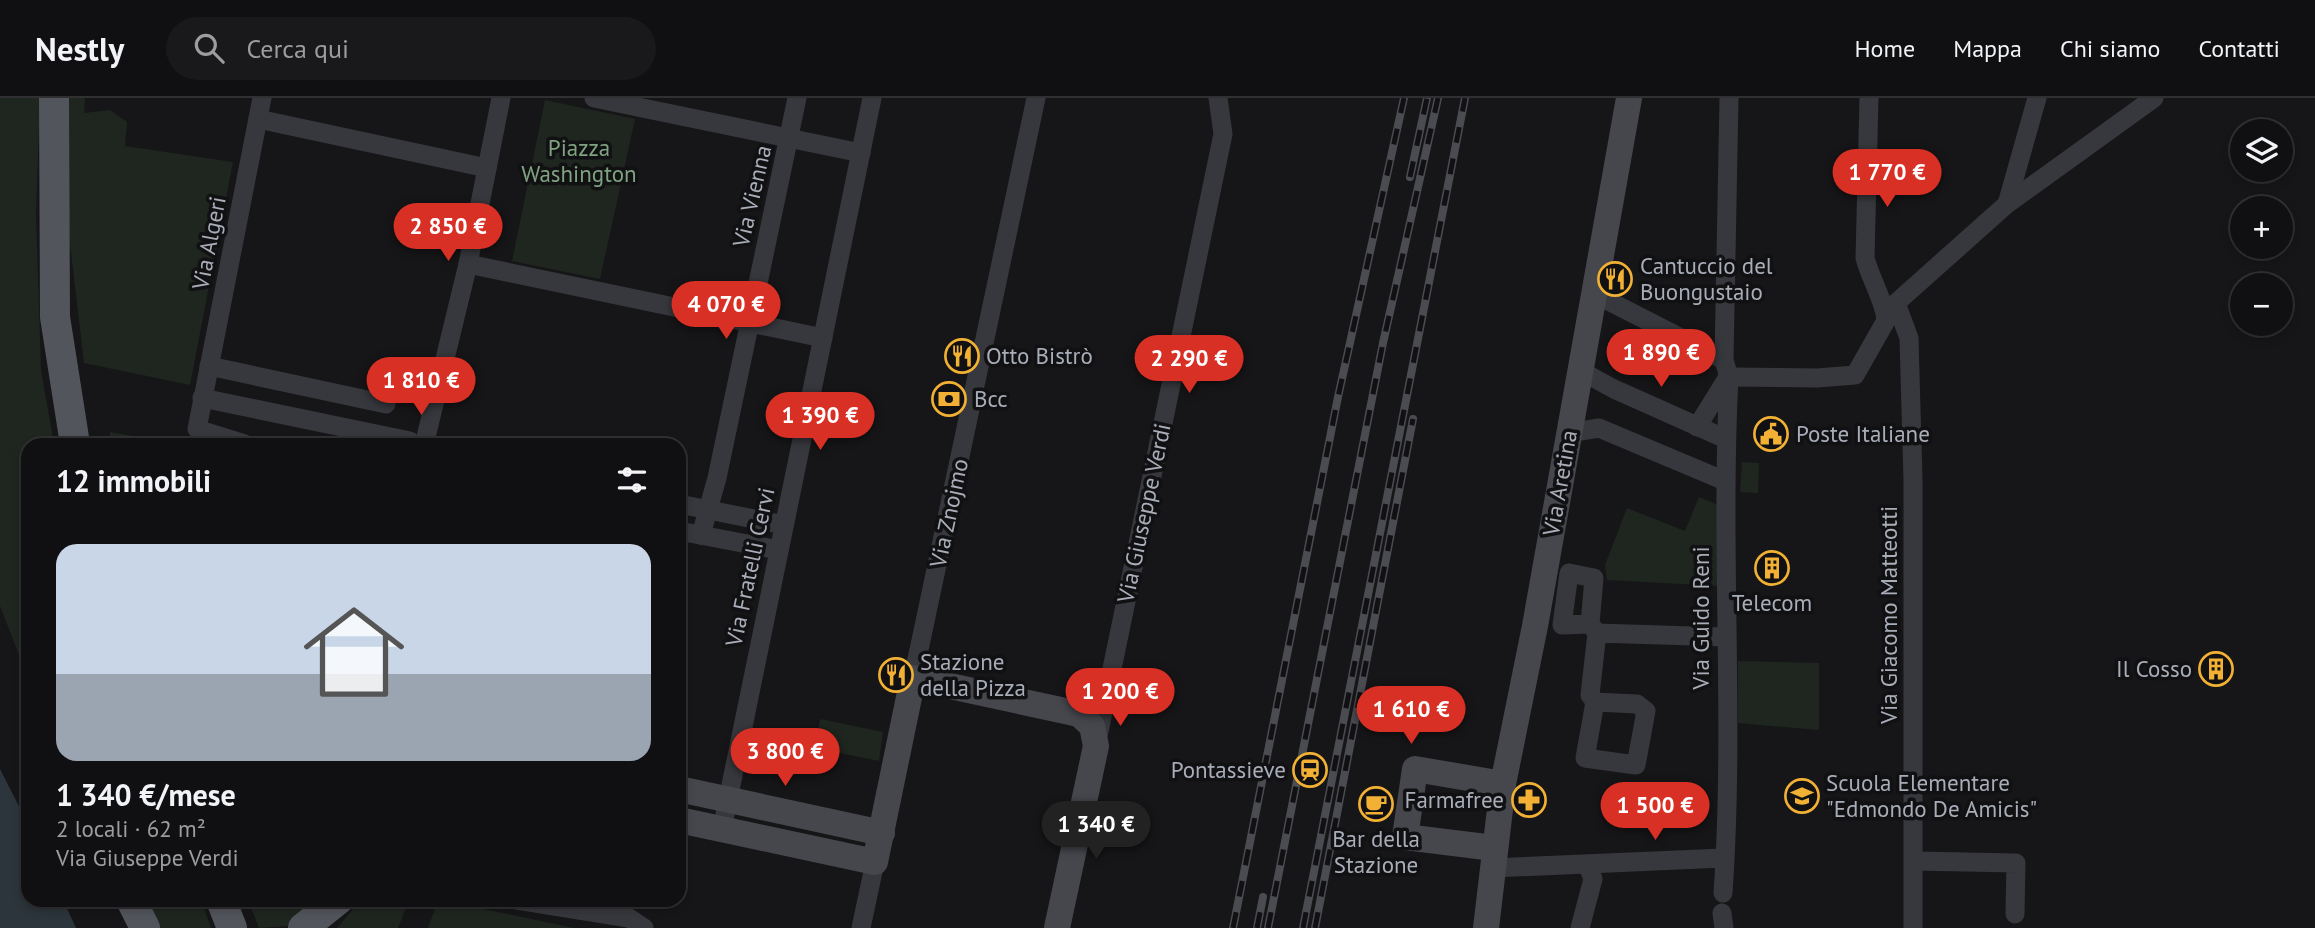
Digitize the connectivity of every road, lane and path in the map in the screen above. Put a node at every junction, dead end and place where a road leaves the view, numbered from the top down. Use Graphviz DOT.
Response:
graph roads {
  1 [pos="54,98"];
  2 [pos="262,98"];
  3 [pos="501,98"];
  4 [pos="594,98"];
  5 [pos="797,98"];
  6 [pos="872,98"];
  7 [pos="1036,98"];
  8 [pos="1218,98"];
  9 [pos="1629,98"];
  10 [pos="1729,98"];
  11 [pos="1869,98"];
  12 [pos="2037,98"];
  13 [pos="2154,98"];
  14 [pos="258,119"];
  15 [pos="790,139"];
  16 [pos="861,153"];
  17 [pos="487,168"];
  18 [pos="2007,204"];
  19 [pos="468,264"];
  20 [pos="1595,293"];
  21 [pos="1891,311"];
  22 [pos="55,317"];
  23 [pos="748,325"];
  24 [pos="823,338"];
  25 [pos="209,366"];
  26 [pos="1726,368"];
  27 [pos="1581,371"];
  28 [pos="202,398"];
  29 [pos="68,402"];
  30 [pos="386,404"];
  31 [pos="1697,427"];
  32 [pos="1568,433"];
  33 [pos="63,438"];
  34 [pos="74,438"];
  35 [pos="84,438"];
  36 [pos="226,438"];
  37 [pos="401,438"];
  38 [pos="422,438"];
  39 [pos="1726,439"];
  40 [pos="1725,481"];
  41 [pos="686,505"];
  42 [pos="706,509"];
  43 [pos="784,525"];
  44 [pos="686,533"];
  45 [pos="701,536"];
  46 [pos="779,550"];
  47 [pos="1725,637"];
  48 [pos="914,678"];
  49 [pos="1105,702"];
  50 [pos="1595,702"];
  51 [pos="1079,714"];
  52 [pos="1096,746"];
  53 [pos="1503,784"];
  54 [pos="686,790"];
  55 [pos="728,799"];
  56 [pos="686,821"];
  57 [pos="722,829"];
  58 [pos="882,833"];
  59 [pos="1493,858"];
  60 [pos="1724,858"];
  61 [pos="1914,861"];
  62 [pos="875,862"];
  63 [pos="1588,866"];
  64 [pos="1723,893"];
  65 [pos="123,907"];
  66 [pos="134,907"];
  67 [pos="224,907"];
  68 [pos="240,907"];
  69 [pos="329,907"];
  70 [pos="555,907"];
  71 [pos="599,907"];
  72 [pos="606,907"];
  73 [pos="2015,914"];
  74 [pos="635,915"];
  75 [pos="133,928"];
  76 [pos="145,928"];
  77 [pos="232,928"];
  78 [pos="244,928"];
  79 [pos="303,928"];
  80 [pos="861,928"];
  81 [pos="1057,928"];
  82 [pos="1486,928"];
  83 [pos="1580,928"];
  84 [pos="1913,928"];
  1 -- 22 [label="main road"];
  2 -- 14 [label="street, Via Algeri"];
  3 -- 17 [label="street"];
  4 -- 15 [label="street"];
  5 -- 15 [label="street, Via Vienna"];
  6 -- 16 [label="street, Via Fratelli Cervi"];
  7 -- 48 [label="street, Via Znojmo"];
  8 -- 49 [label="street, Via Giuseppe Verdi"];
  9 -- 20 [label="street, Via Aretina"];
  10 -- 26 [label="street, Via Guido Reni"];
  11 -- 21 [label="street, Via Giacomo Matteotti"];
  12 -- 18 [label="street"];
  13 -- 18 [label="street"];
  14 -- 17 [label="street"];
  14 -- 25 [label="street, Via Algeri"];
  15 -- 16 [label="street"];
  15 -- 23 [label="street, Via Vienna"];
  16 -- 24 [label="street, Via Fratelli Cervi"];
  17 -- 19 [label="street"];
  18 -- 21 [label="street"];
  19 -- 23 [label="street"];
  19 -- 38 [label="street"];
  20 -- 26 [label="street"];
  20 -- 27 [label="street, Via Aretina"];
  21 -- 26 [label="street"];
  21 -- 61 [label="street, Via Giacomo Matteotti"];
  22 -- 29 [label="main road"];
  22 -- 33 [label="main road"];
  23 -- 24 [label="street"];
  23 -- 42 [label="street, Via Vienna"];
  24 -- 43 [label="street, Via Fratelli Cervi"];
  25 -- 28 [label="street, Via Algeri"];
  25 -- 30 [label="street"];
  26 -- 31 [label="street"];
  26 -- 39 [label="street, Via Guido Reni"];
  27 -- 31 [label="street"];
  27 -- 32 [label="street, Via Aretina"];
  28 -- 36 [label="street, Via Algeri"];
  28 -- 37 [label="street"];
  29 -- 34 [label="main road"];
  29 -- 35 [label="main road"];
  31 -- 39 [label="street"];
  32 -- 40 [label="street"];
  32 -- 53 [label="street, Via Aretina"];
  39 -- 40 [label="street, Via Guido Reni"];
  40 -- 47 [label="street, Via Guido Reni"];
  41 -- 42 [label="street"];
  42 -- 43 [label="street"];
  42 -- 45 [label="street, Via Vienna"];
  43 -- 46 [label="street, Via Fratelli Cervi"];
  44 -- 45 [label="street"];
  45 -- 46 [label="street"];
  46 -- 55 [label="street, Via Fratelli Cervi"];
  47 -- 50 [label="street"];
  47 -- 60 [label="street, Via Guido Reni"];
  48 -- 51 [label="street"];
  48 -- 58 [label="street, Via Znojmo"];
  49 -- 51 [label="street"];
  49 -- 52 [label="street, Via Giuseppe Verdi"];
  51 -- 52 [label="street"];
  52 -- 81 [label="street, Via Giuseppe Verdi"];
  53 -- 59 [label="street, Via Aretina"];
  53 -- 59 [label="street"];
  54 -- 55 [label="street"];
  55 -- 57 [label="street, Via Fratelli Cervi"];
  55 -- 58 [label="street"];
  56 -- 57 [label="street"];
  57 -- 62 [label="street"];
  58 -- 62 [label="street, Via Znojmo"];
  59 -- 63 [label="street"];
  59 -- 82 [label="street, Via Aretina"];
  60 -- 63 [label="street"];
  60 -- 64 [label="street, Via Guido Reni"];
  61 -- 73 [label="street"];
  61 -- 84 [label="street, Via Giacomo Matteotti"];
  62 -- 80 [label="street, Via Znojmo"];
  63 -- 83 [label="street"];
  65 -- 75 [label="main road"];
  66 -- 76 [label="main road"];
  67 -- 77 [label="main road"];
  68 -- 78 [label="main road"];
  69 -- 79 [label="main road"];
  70 -- 71 [label="street"];
  72 -- 74 [label="street"];
}
